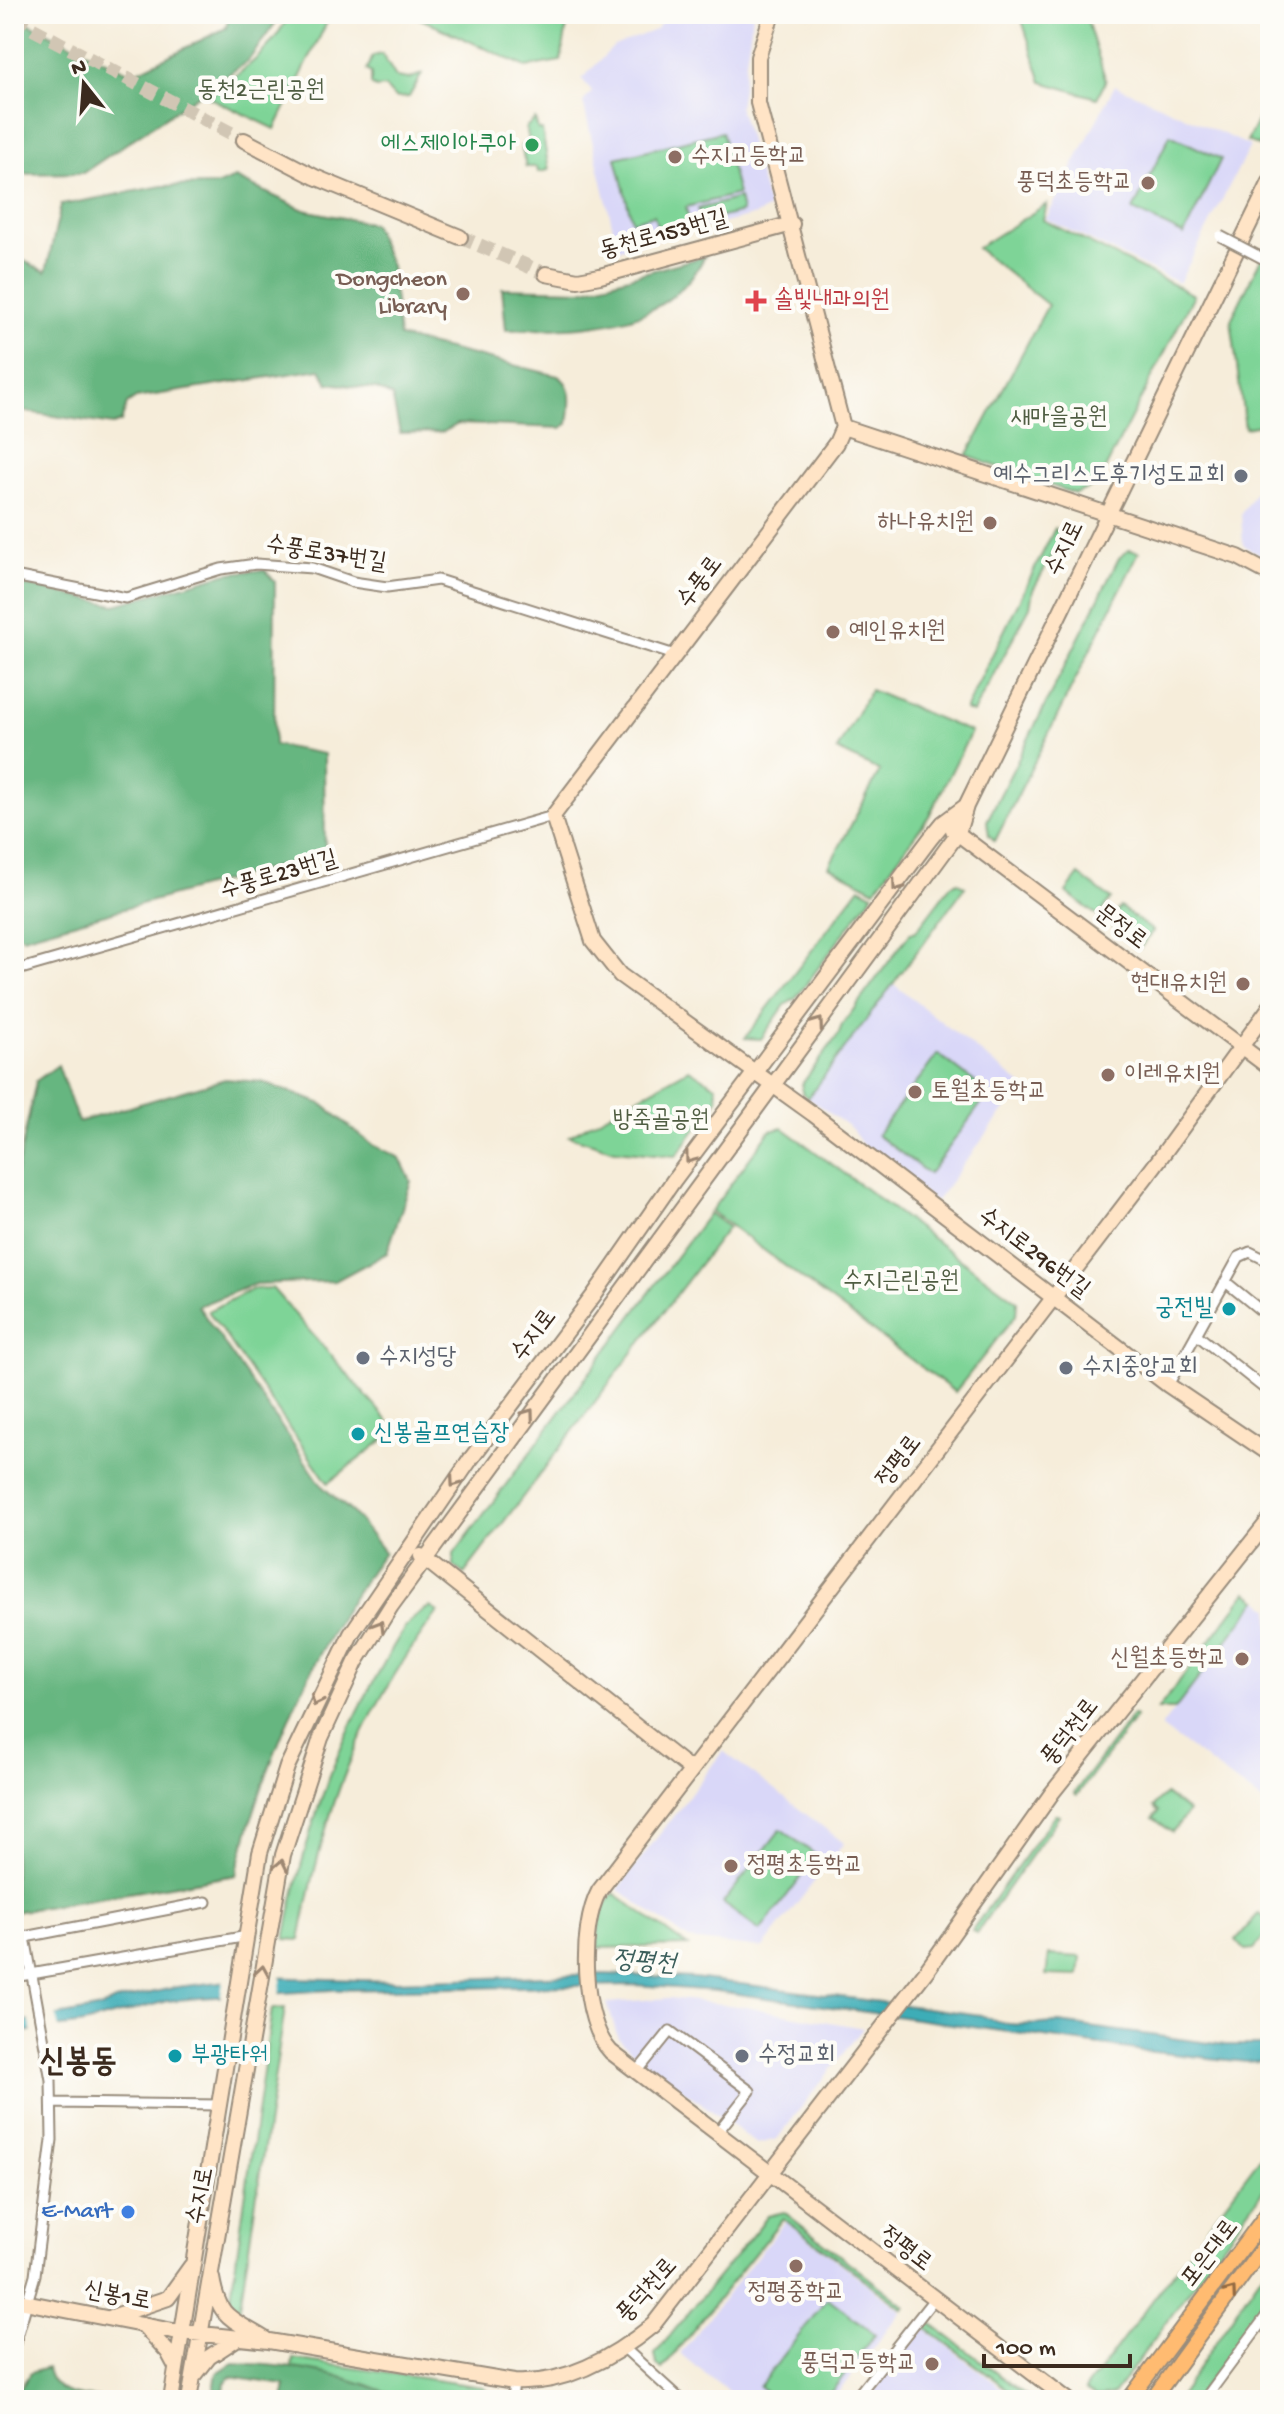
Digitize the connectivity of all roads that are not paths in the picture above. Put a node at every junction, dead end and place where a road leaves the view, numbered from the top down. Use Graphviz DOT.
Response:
graph roads {
  1 [pos="772,14"];
  2 [pos="244,140"];
  3 [pos="1270,182"];
  4 [pos="792,224"];
  5 [pos="1220,236"];
  6 [pos="460,237"];
  7 [pos="1266,260"];
  8 [pos="546,274"];
  9 [pos="843,427"];
  10 [pos="1108,514"];
  11 [pos="1270,574"];
  12 [pos="14,576"];
  13 [pos="675,655"];
  14 [pos="966,806"];
  15 [pos="553,816"];
  16 [pos="943,823"];
  17 [pos="958,833"];
  18 [pos="14,971"];
  19 [pos="1270,1007"];
  20 [pos="1240,1045"];
  21 [pos="1270,1068"];
  22 [pos="753,1073"];
  23 [pos="771,1086"];
  24 [pos="1270,1262"];
  25 [pos="1227,1283"];
  26 [pos="1053,1297"];
  27 [pos="1270,1318"];
  28 [pos="1196,1334"];
  29 [pos="1168,1385"];
  30 [pos="1270,1393"];
  31 [pos="1270,1454"];
  32 [pos="1270,1519"];
  33 [pos="410,1547"];
  34 [pos="426,1559"];
  35 [pos="690,1769"];
  36 [pos="206,1902"];
  37 [pos="247,1942"];
  38 [pos="33,1974"];
  39 [pos="14,1977"];
  40 [pos="637,2072"];
  41 [pos="53,2103"];
  42 [pos="221,2105"];
  43 [pos="717,2133"];
  44 [pos="770,2175"];
  45 [pos="1270,2210"];
  46 [pos="1270,2238"];
  47 [pos="196,2259"];
  48 [pos="211,2269"];
  49 [pos="934,2299"];
  50 [pos="20,2302"];
  51 [pos="1270,2311"];
  52 [pos="112,2317"];
  53 [pos="143,2325"];
  54 [pos="181,2332"];
  55 [pos="199,2334"];
  56 [pos="238,2338"];
  57 [pos="269,2341"];
  58 [pos="14,2347"];
  59 [pos="623,2347"];
  60 [pos="176,2367"];
  61 [pos="192,2379"];
  62 [pos="514,2382"];
  63 [pos="171,2400"];
  64 [pos="189,2400"];
  65 [pos="512,2400"];
  66 [pos="681,2400"];
  67 [pos="854,2400"];
  68 [pos="1068,2400"];
  69 [pos="1129,2400"];
  70 [pos="1152,2400"];
  71 [pos="1204,2400"];
  1 -- 4 [label="main road"];
  2 -- 6 [label="main road"];
  3 -- 10 [label="main road, 수지로"];
  4 -- 8 [label="main road, 동천로153번길"];
  4 -- 9 [label="main road"];
  5 -- 7 [label="street, bridge"];
  9 -- 10 [label="main road"];
  9 -- 13 [label="main road, 수풍로"];
  10 -- 11 [label="main road"];
  10 -- 14 [label="main road, 수지로"];
  12 -- 13 [label="street, 수풍로37번길"];
  13 -- 15 [label="main road, 수풍로"];
  14 -- 16 [label="main road, 수지로"];
  14 -- 17 [label="main road, 수지로"];
  15 -- 18 [label="street, 수풍로23번길"];
  15 -- 22 [label="main road"];
  16 -- 17 [label="main road, 문정로"];
  16 -- 22 [label="main road, 수지로, one-way"];
  17 -- 20 [label="main road, 문정로"];
  23 -- 17 [label="main road, 수지로, one-way"];
  19 -- 20 [label="main road, 정평로"];
  20 -- 21 [label="main road, 문정로"];
  20 -- 26 [label="main road, 정평로"];
  22 -- 23 [label="main road"];
  22 -- 33 [label="main road, 수지로, one-way"];
  23 -- 26 [label="main road, 수지로296번길"];
  34 -- 23 [label="main road, 수지로, one-way"];
  24 -- 25 [label="street"];
  25 -- 27 [label="street"];
  25 -- 28 [label="street"];
  26 -- 29 [label="main road, 수지로296번길"];
  26 -- 35 [label="main road, 정평로"];
  28 -- 29 [label="street"];
  28 -- 30 [label="street"];
  29 -- 31 [label="main road, 수지로296번길"];
  32 -- 44 [label="main road, 풍덕천로"];
  33 -- 34 [label="main road"];
  33 -- 37 [label="main road, 수지로, one-way"];
  34 -- 35 [label="main road"];
  48 -- 34 [label="main road, 수지로, one-way"];
  35 -- 40 [label="main road, 정평로"];
  36 -- 38 [label="street"];
  37 -- 38 [label="street"];
  37 -- 42 [label="main road, 수지로"];
  38 -- 39 [label="street"];
  38 -- 41 [label="street"];
  40 -- 43 [label="main road, 정평로"];
  40 -- 43 [label="street"];
  41 -- 42 [label="street"];
  41 -- 50 [label="street"];
  42 -- 47 [label="main road, 수지로"];
  43 -- 44 [label="main road, 정평로"];
  44 -- 49 [label="main road, 정평로"];
  44 -- 59 [label="main road, 풍덕천로"];
  45 -- 69 [label="main road, 포은대로"];
  70 -- 46 [label="main road, 포은대로, one-way"];
  47 -- 52 [label="main road"];
  47 -- 54 [label="main road, 수지로"];
  48 -- 55 [label="main road, 수지로"];
  48 -- 57 [label="main road"];
  49 -- 67 [label="street"];
  49 -- 68 [label="main road, 정평로"];
  50 -- 52 [label="main road, 신봉1로"];
  50 -- 58 [label="street"];
  51 -- 71 [label="street"];
  52 -- 53 [label="main road, 신봉1로"];
  53 -- 54 [label="main road, 신봉1로"];
  53 -- 60 [label="main road"];
  54 -- 55 [label="main road, 신봉1로"];
  54 -- 60 [label="main road, 수지로"];
  55 -- 56 [label="main road, 풍덕천로"];
  55 -- 61 [label="main road, 수지로"];
  56 -- 57 [label="main road, 풍덕천로"];
  56 -- 61 [label="main road"];
  57 -- 62 [label="main road, 풍덕천로"];
  59 -- 62 [label="main road, 풍덕천로"];
  59 -- 66 [label="street"];
  60 -- 63 [label="main road, 수지로"];
  61 -- 64 [label="main road, 수지로"];
  62 -- 65 [label="street"];
}
